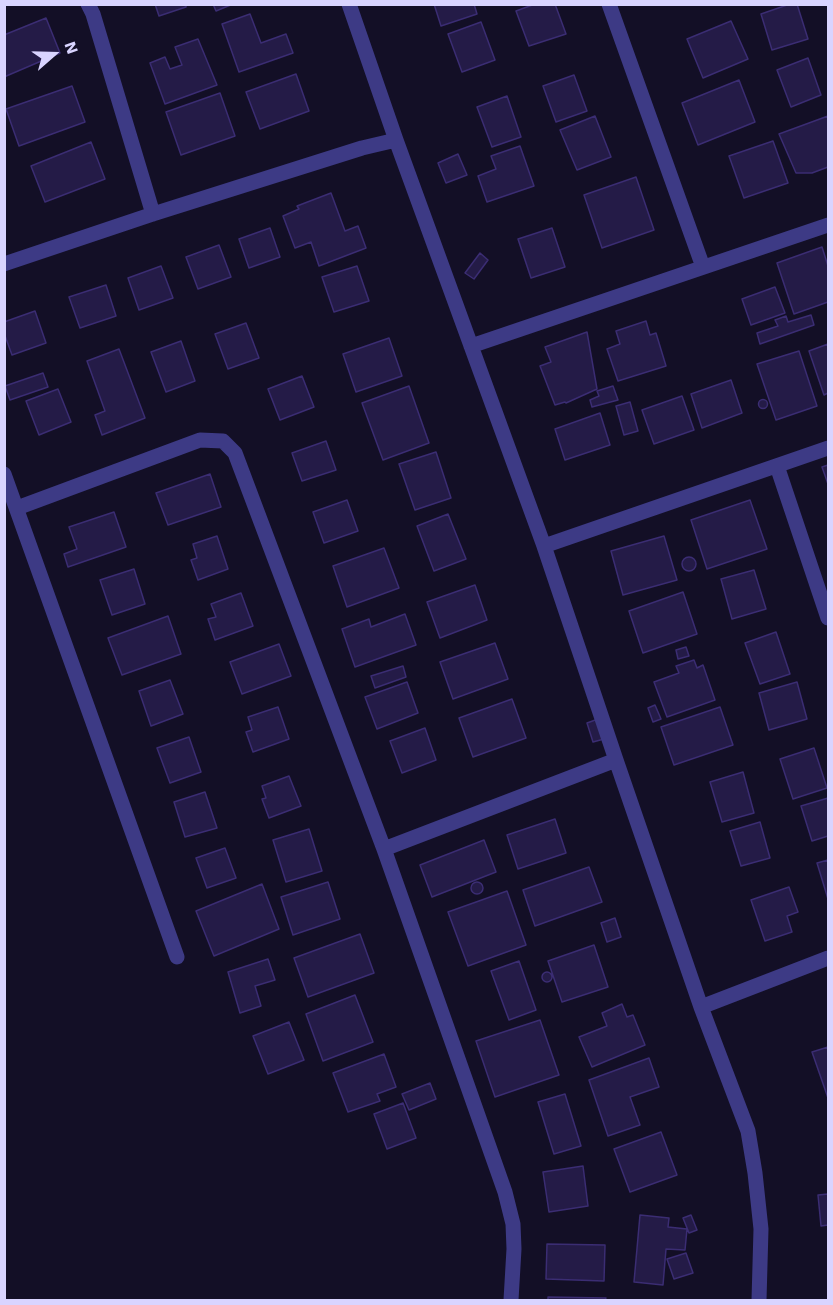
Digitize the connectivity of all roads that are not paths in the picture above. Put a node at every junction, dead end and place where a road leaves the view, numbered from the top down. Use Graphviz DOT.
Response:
graph roads {
  1 [pos="88,4"];
  2 [pos="349,4"];
  3 [pos="609,4"];
  4 [pos="396,140"];
  5 [pos="153,214"];
  6 [pos="828,225"];
  7 [pos="4,264"];
  8 [pos="703,267"];
  9 [pos="471,346"];
  10 [pos="828,448"];
  11 [pos="777,466"];
  12 [pos="4,474"];
  13 [pos="17,508"];
  14 [pos="544,546"];
  15 [pos="828,618"];
  16 [pos="616,760"];
  17 [pos="384,849"];
  18 [pos="177,957"];
  19 [pos="828,958"];
  20 [pos="701,1007"];
  21 [pos="511,1300"];
  22 [pos="759,1300"];
  1 -- 5 [label="street"];
  2 -- 4 [label="street"];
  3 -- 8 [label="street"];
  4 -- 5 [label="street"];
  4 -- 9 [label="street"];
  5 -- 7 [label="street"];
  6 -- 8 [label="street"];
  8 -- 9 [label="street"];
  9 -- 14 [label="street"];
  10 -- 11 [label="street"];
  11 -- 14 [label="street"];
  11 -- 15 [label="street"];
  12 -- 13 [label="street"];
  13 -- 17 [label="street"];
  13 -- 18 [label="street"];
  14 -- 16 [label="street"];
  16 -- 17 [label="street"];
  16 -- 20 [label="street"];
  17 -- 21 [label="street"];
  19 -- 20 [label="street"];
  20 -- 22 [label="street"];
}
